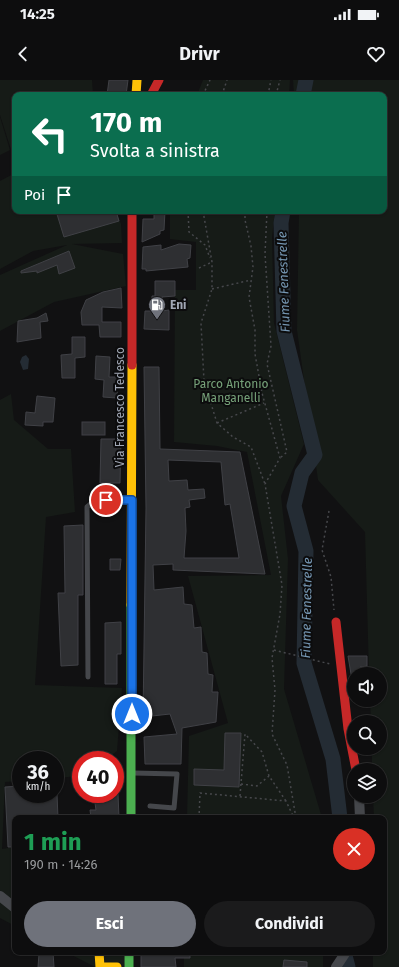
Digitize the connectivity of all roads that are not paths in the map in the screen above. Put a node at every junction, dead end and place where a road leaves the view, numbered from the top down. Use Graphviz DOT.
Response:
graph roads {
  1 [pos="137,80"];
  2 [pos="159,80"];
  3 [pos="136,92"];
  4 [pos="153,92"];
  5 [pos="132,214"];
  6 [pos="132,500"];
  7 [pos="336,622"];
  8 [pos="88,678"];
  9 [pos="355,763"];
  10 [pos="132,773"];
  11 [pos="359,803"];
  12 [pos="150,806"];
  13 [pos="131,815"];
  14 [pos="360,815"];
  15 [pos="0,896"];
  16 [pos="12,906"];
  17 [pos="99,955"];
  18 [pos="129,955"];
  19 [pos="344,955"];
  20 [pos="338,964"];
  21 [pos="116,967"];
  22 [pos="129,967"];
  1 -- 3 [label="street"];
  2 -- 4 [label="street"];
  5 -- 6 [label="street, Via Francesco Tedesco"];
  6 -- 8 [label="lane"];
  6 -- 10 [label="street, Via Francesco Tedesco"];
  7 -- 9 [label="street"];
  10 -- 12 [label="lane"];
  10 -- 13 [label="street, Via Francesco Tedesco"];
  11 -- 14 [label="street"];
  15 -- 16 [label="street"];
  17 -- 21 [label="street"];
  18 -- 22 [label="street"];
  19 -- 20 [label="street"];
}
